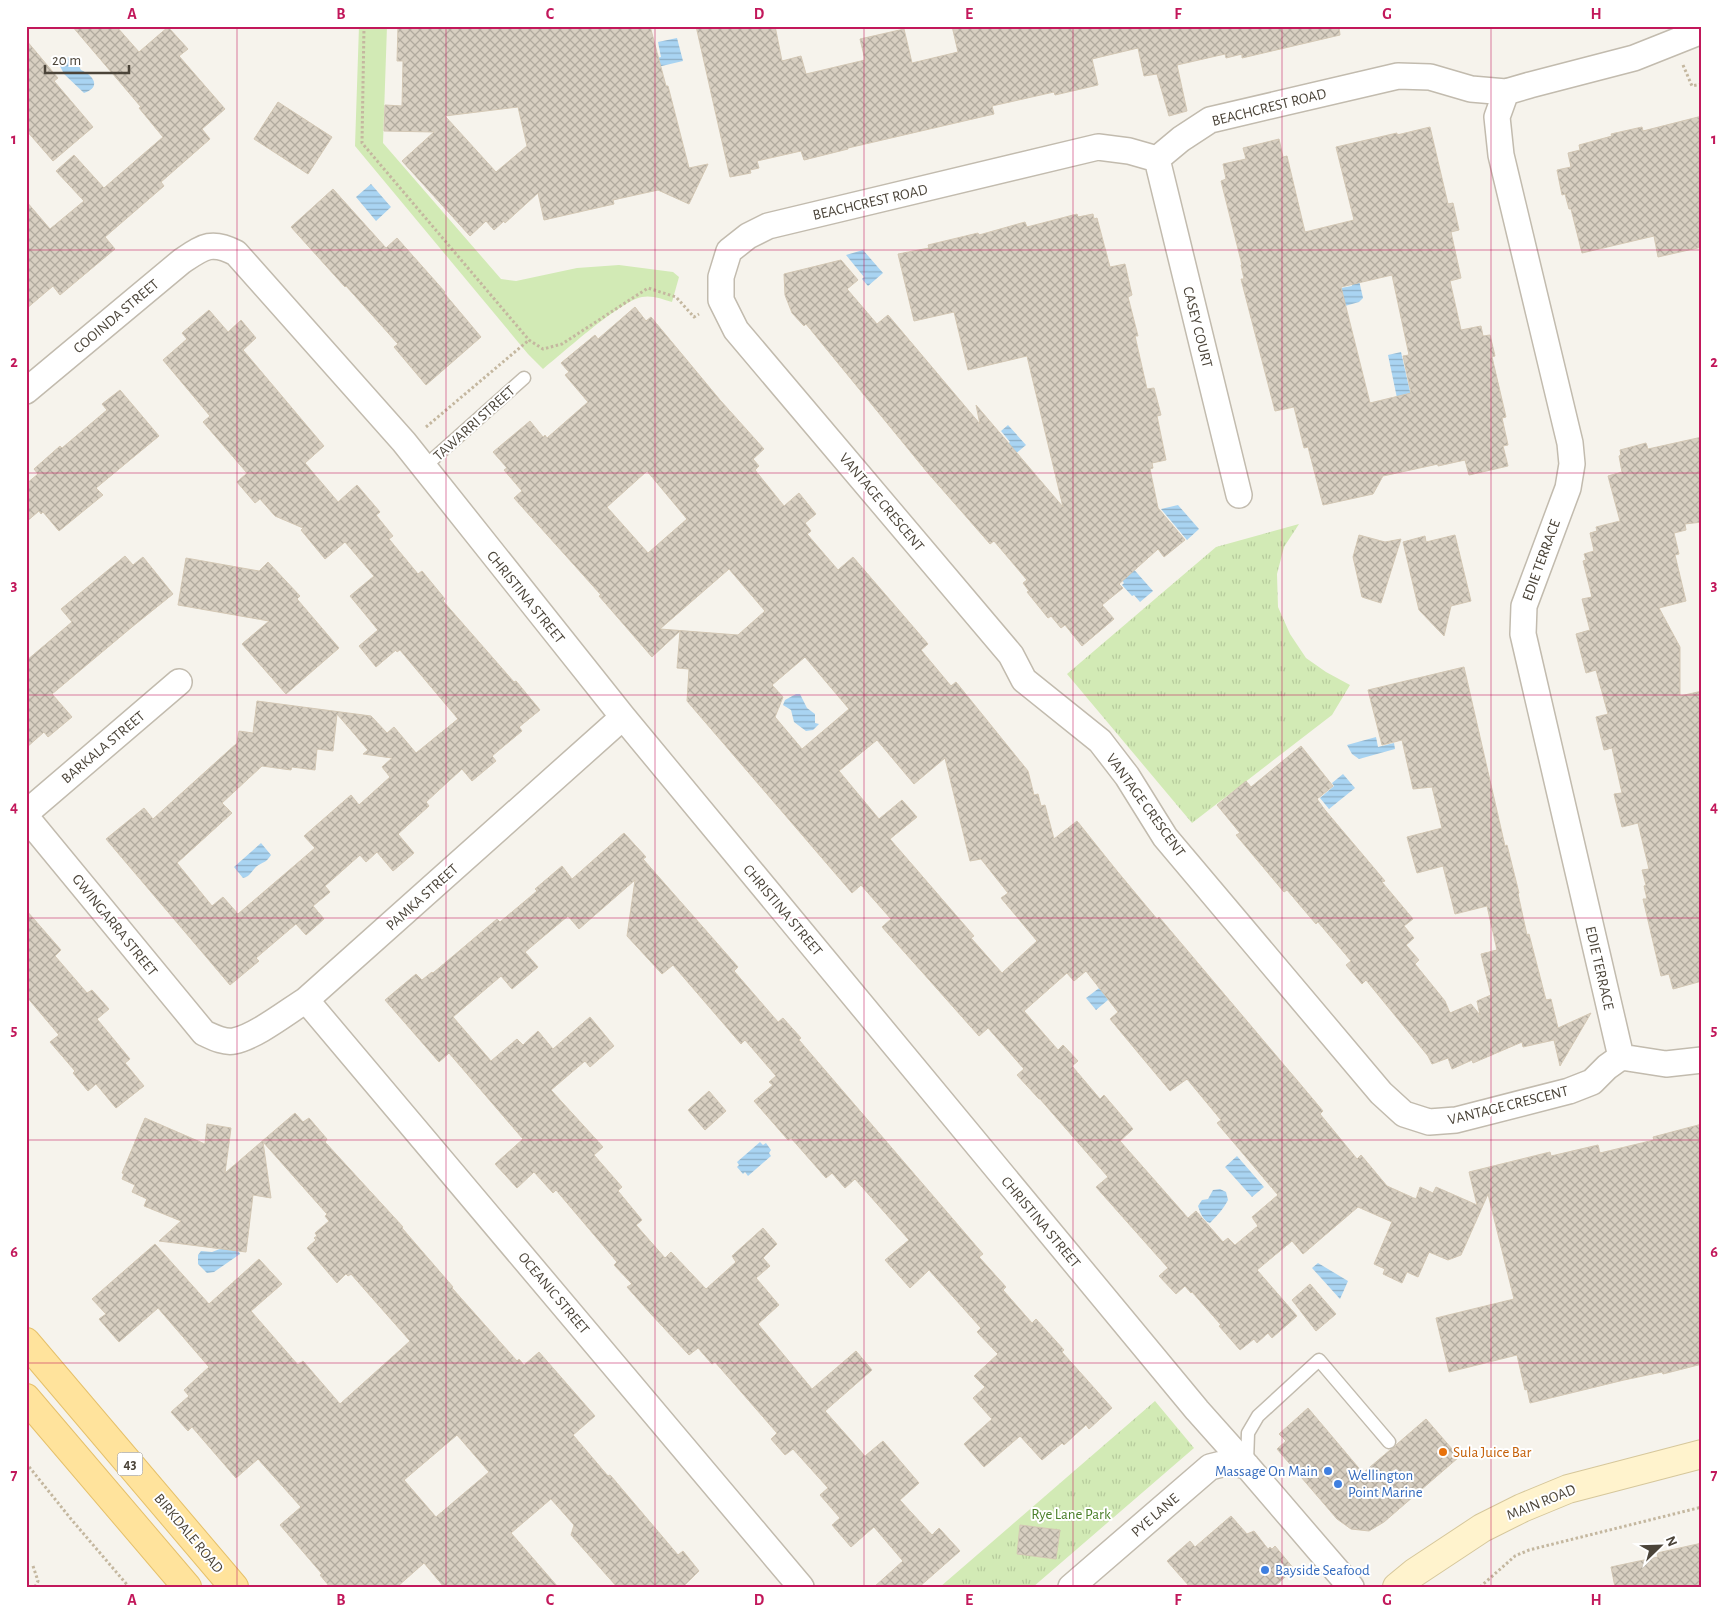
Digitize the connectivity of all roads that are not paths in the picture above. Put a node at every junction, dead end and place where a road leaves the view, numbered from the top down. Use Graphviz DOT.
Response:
graph roads {
  1 [pos="1702,31"];
  2 [pos="1506,92"];
  3 [pos="1157,159"];
  4 [pos="209,245"];
  5 [pos="721,289"];
  6 [pos="524,378"];
  7 [pos="26,391"];
  8 [pos="423,468"];
  9 [pos="1240,494"];
  10 [pos="180,682"];
  11 [pos="623,717"];
  12 [pos="26,813"];
  13 [pos="26,817"];
  14 [pos="306,1000"];
  15 [pos="204,1033"];
  16 [pos="1621,1057"];
  17 [pos="1702,1060"];
  18 [pos="26,1342"];
  19 [pos="29,1409"];
  20 [pos="1390,1442"];
  21 [pos="1702,1454"];
  22 [pos="1247,1466"];
  23 [pos="187,1587"];
  24 [pos="234,1587"];
  25 [pos="801,1587"];
  26 [pos="1071,1587"];
  27 [pos="1351,1587"];
  28 [pos="1397,1587"];
  1 -- 2 [label="street, BEACHCREST ROAD"];
  2 -- 3 [label="street, BEACHCREST ROAD"];
  2 -- 16 [label="street, EDIE TERRACE"];
  3 -- 5 [label="street, BEACHCREST ROAD"];
  3 -- 9 [label="street, CASEY COURT"];
  4 -- 7 [label="street, COOINDA STREET"];
  4 -- 8 [label="street, CHRISTINA STREET"];
  5 -- 16 [label="street, VANTAGE CRESCENT"];
  6 -- 8 [label="lane, TAWARRI STREET"];
  8 -- 11 [label="street, CHRISTINA STREET"];
  10 -- 12 [label="street, BARKALA STREET"];
  11 -- 14 [label="street, PAMKA STREET"];
  11 -- 22 [label="street, CHRISTINA STREET"];
  13 -- 15 [label="street, GWINGARRA STREET"];
  14 -- 15 [label="street, PAMKA STREET"];
  14 -- 25 [label="street, OCEANIC STREET"];
  16 -- 17 [label="street"];
  18 -- 24 [label="main road, BIRKDALE ROAD / 43"];
  19 -- 23 [label="main road, 43"];
  20 -- 22 [label="lane"];
  21 -- 28 [label="main road, MAIN ROAD"];
  22 -- 26 [label="street, PYE LANE"];
  22 -- 27 [label="street, CHRISTINA STREET"];
}
